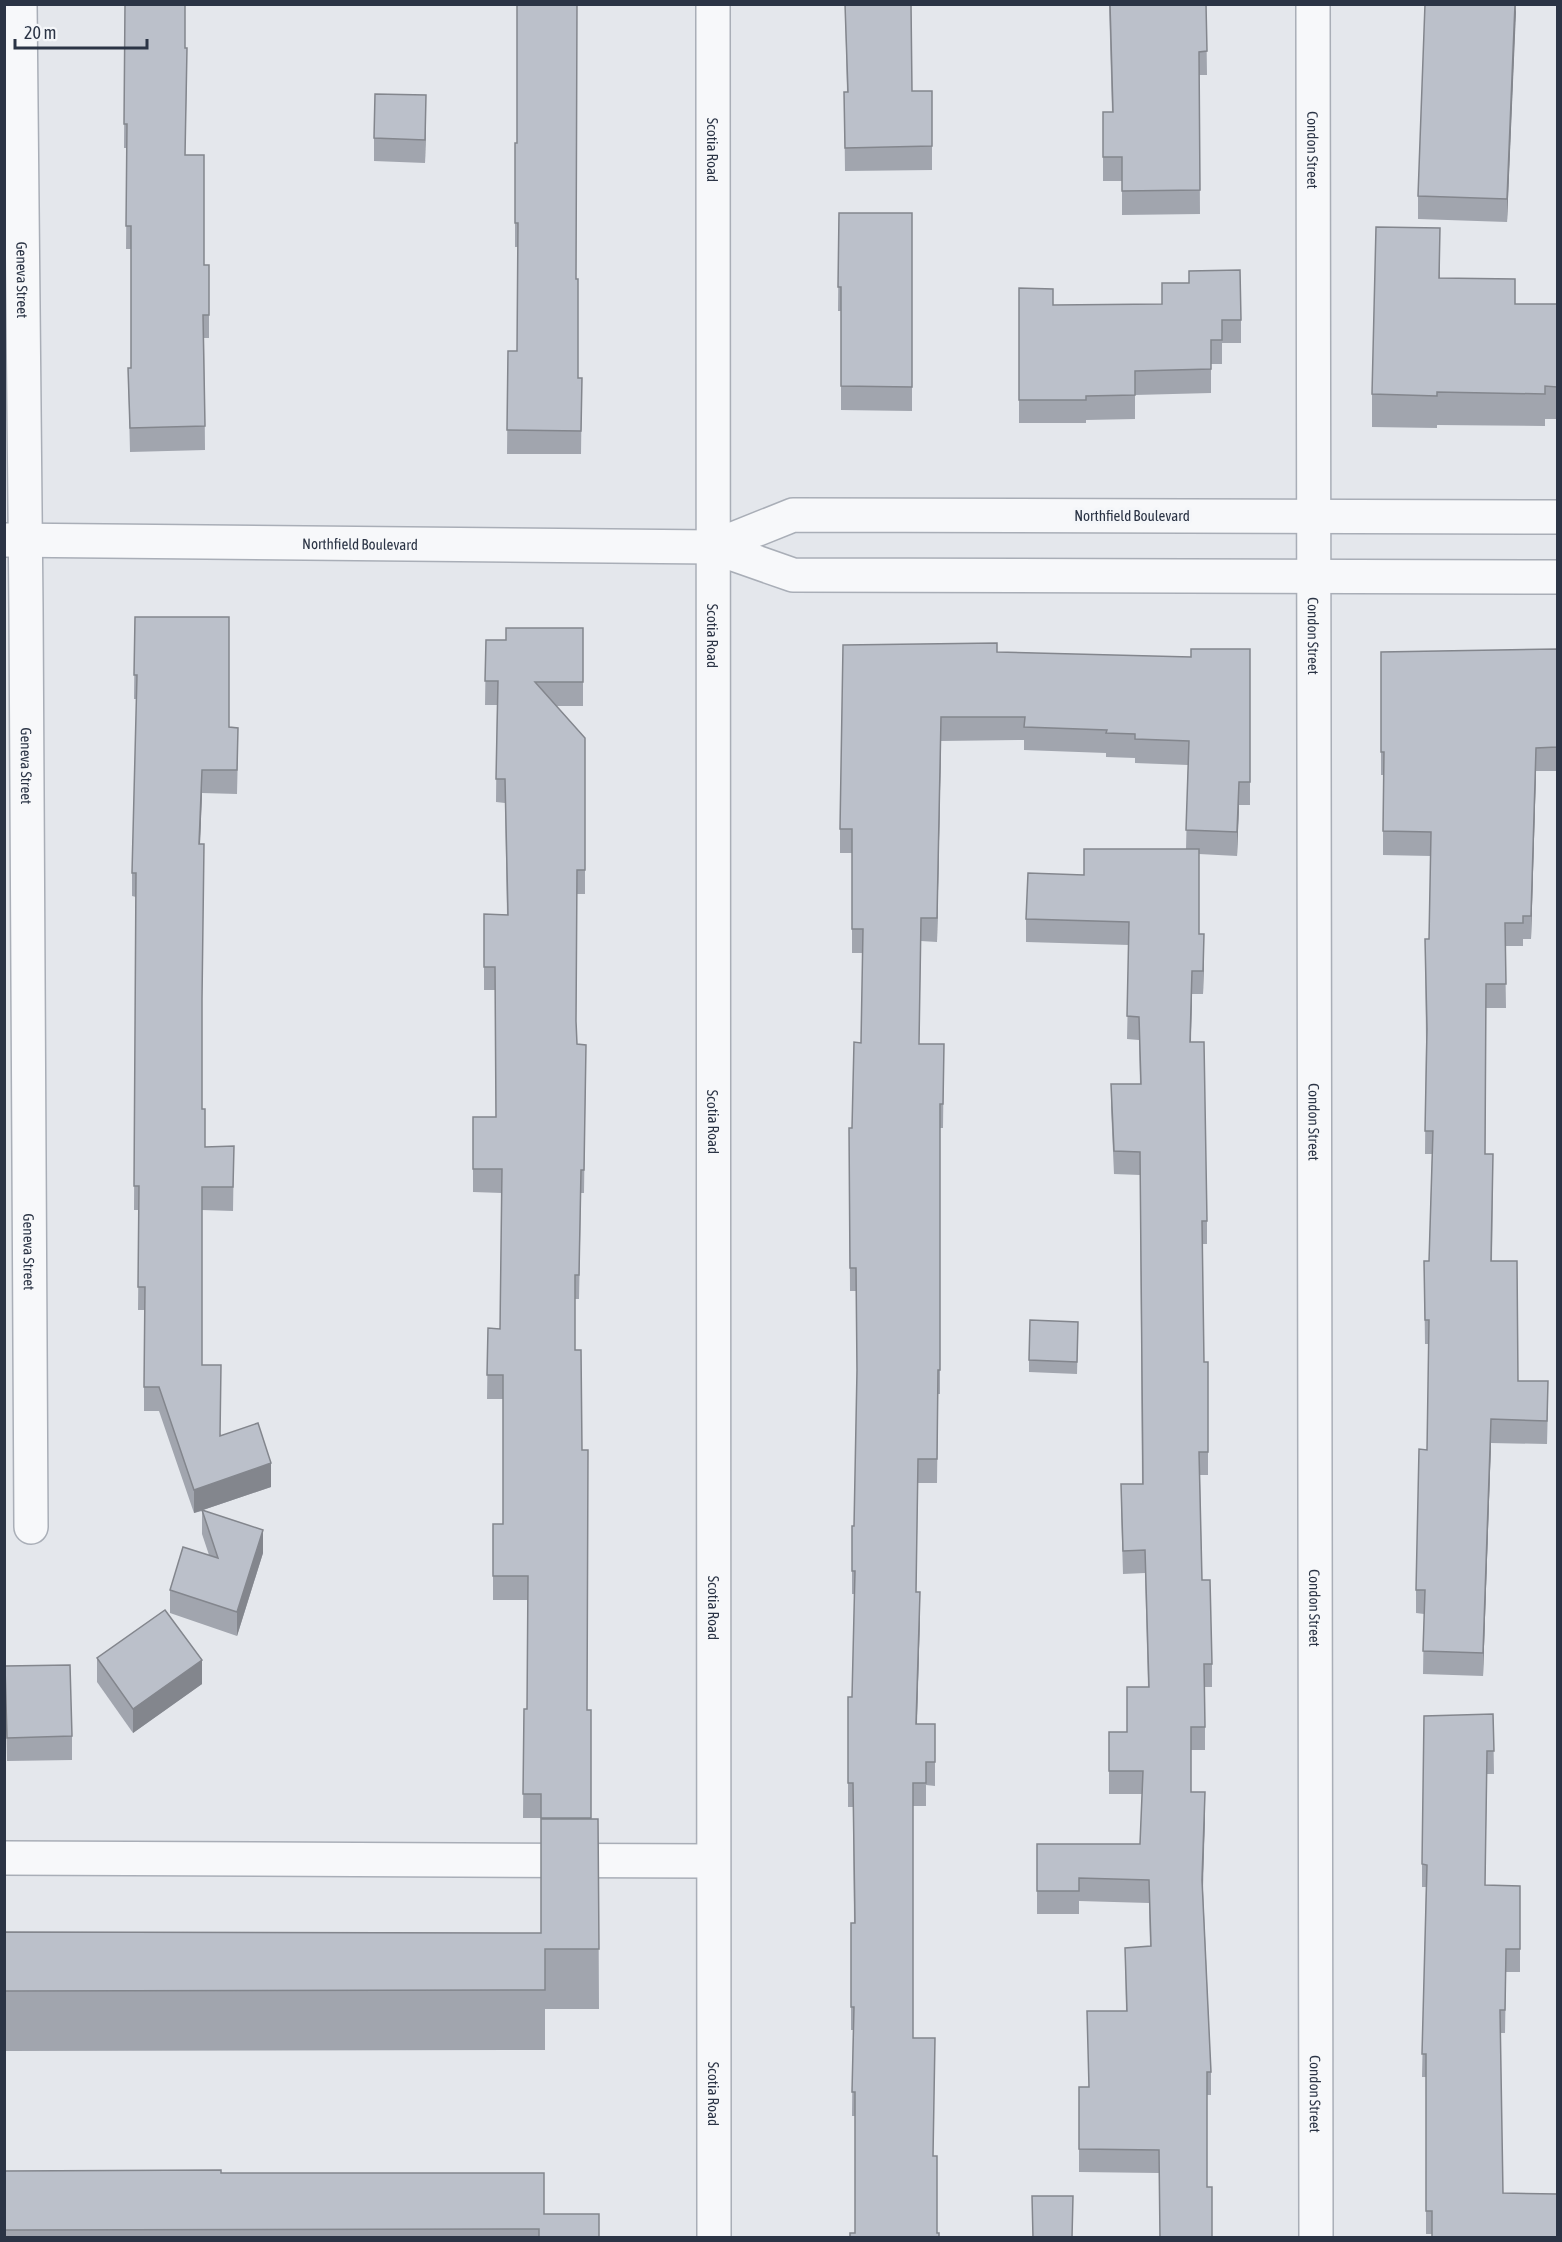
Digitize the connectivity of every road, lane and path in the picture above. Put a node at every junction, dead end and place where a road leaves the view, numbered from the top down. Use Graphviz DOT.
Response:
graph roads {
  1 [pos="20,4"];
  2 [pos="713,4"];
  3 [pos="1313,4"];
  4 [pos="1314,516"];
  5 [pos="1557,517"];
  6 [pos="15,540"];
  7 [pos="713,546"];
  8 [pos="1314,576"];
  9 [pos="1557,576"];
  10 [pos="31,1527"];
  11 [pos="4,1858"];
  12 [pos="713,1861"];
  13 [pos="714,2238"];
  14 [pos="1316,2238"];
  1 -- 6 [label="street, Geneva Street"];
  2 -- 7 [label="street, Scotia Road"];
  3 -- 4 [label="street, Condon Street"];
  4 -- 5 [label="street, Northfield Boulevard"];
  4 -- 7 [label="street, Northfield Boulevard"];
  4 -- 8 [label="street, Condon Street"];
  6 -- 7 [label="street, Northfield Boulevard"];
  6 -- 10 [label="street, Geneva Street"];
  7 -- 8 [label="street, Northfield Boulevard"];
  7 -- 12 [label="street, Scotia Road"];
  8 -- 9 [label="street, Northfield Boulevard"];
  8 -- 14 [label="street, Condon Street"];
  11 -- 12 [label="street"];
  12 -- 13 [label="street, Scotia Road"];
}
